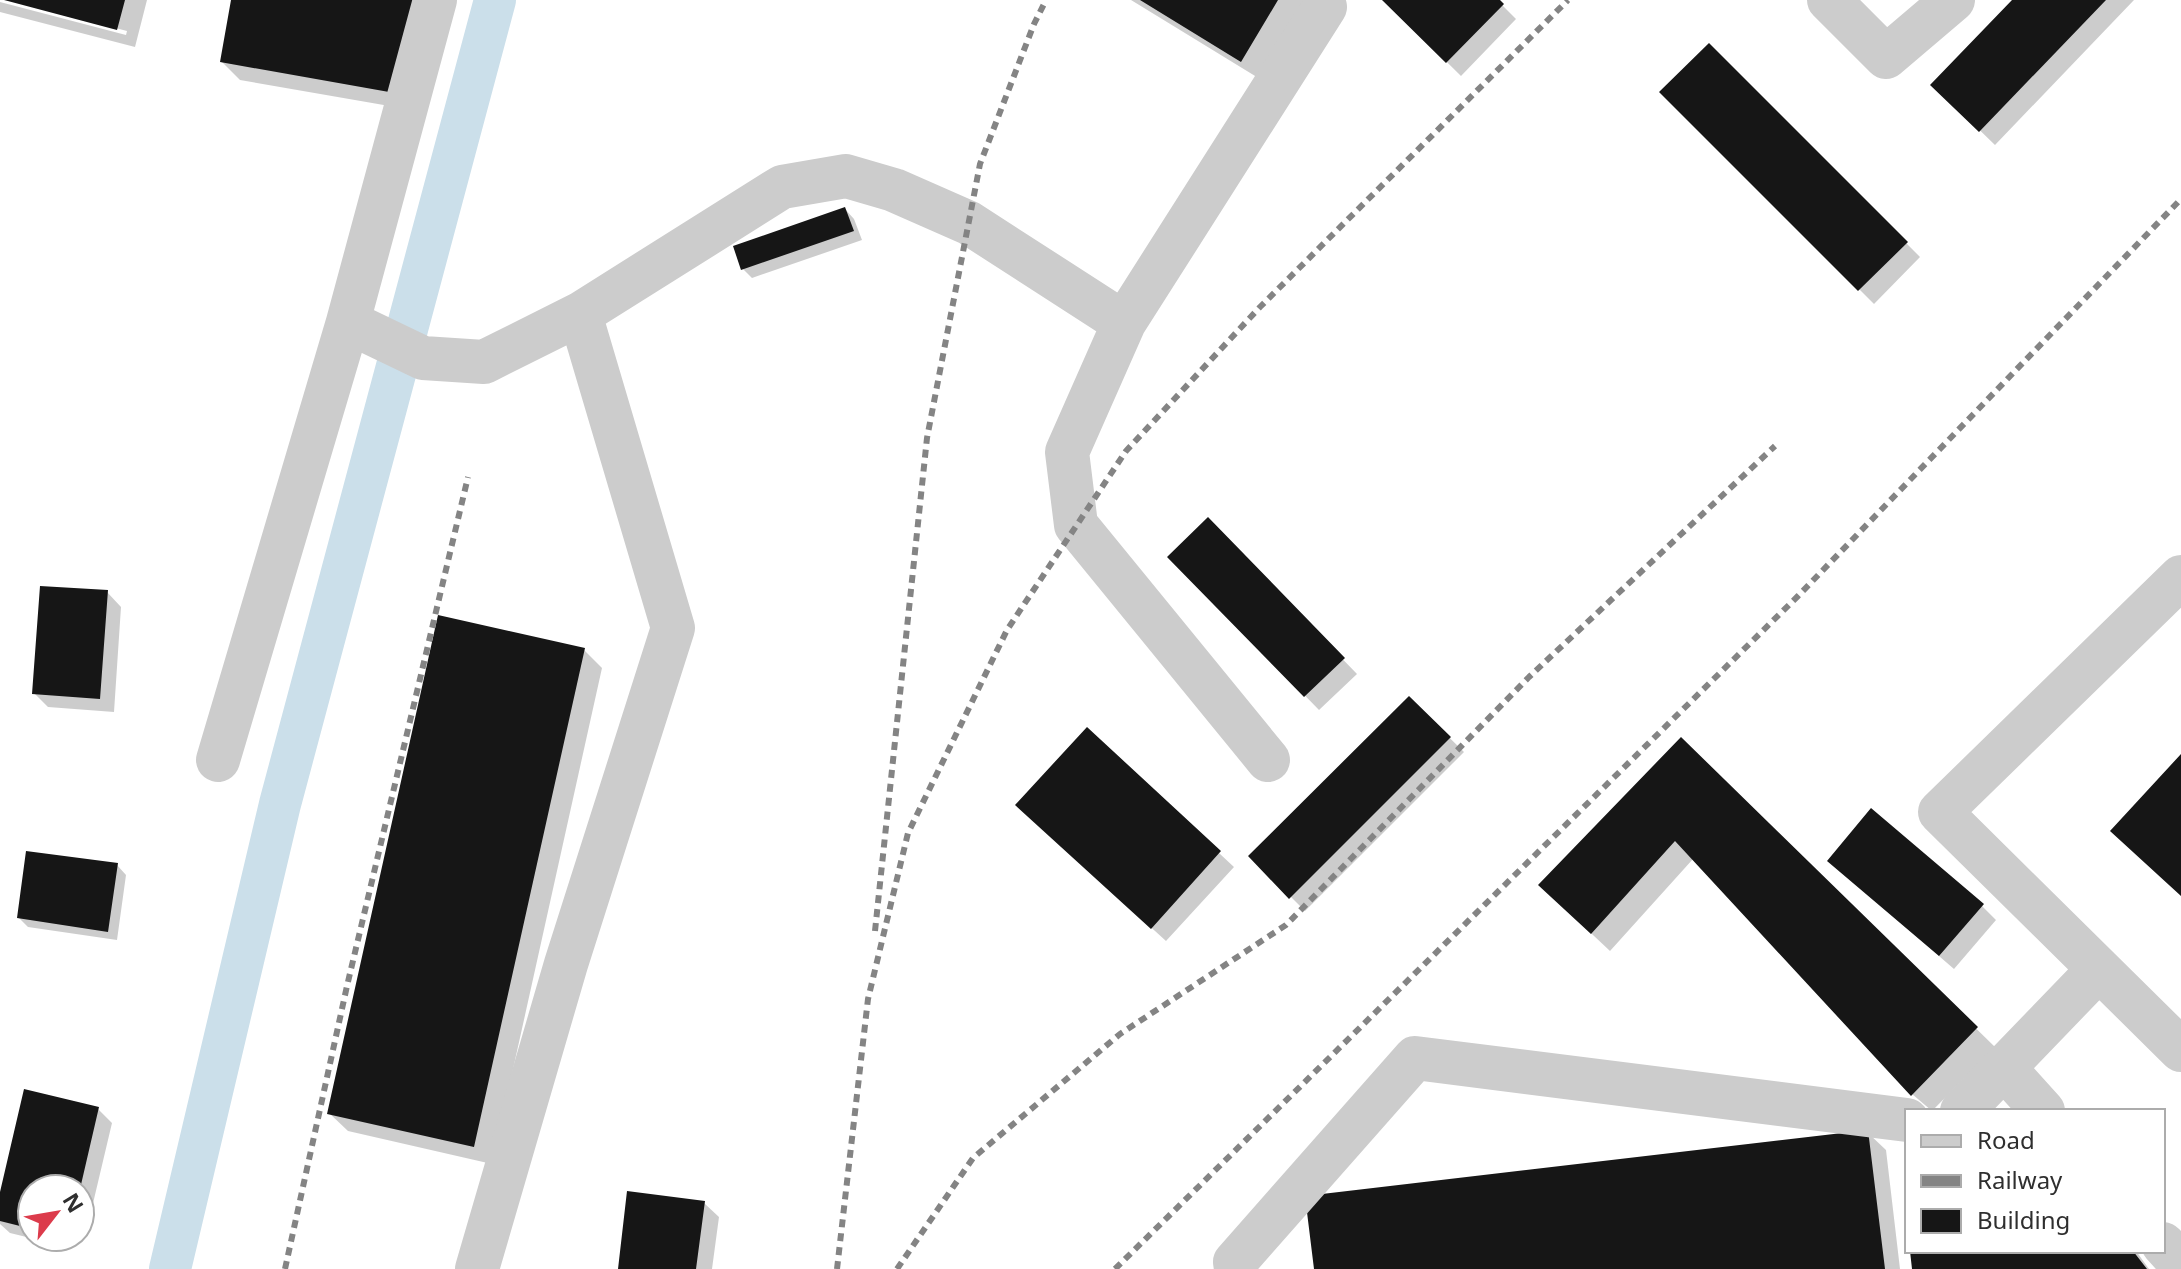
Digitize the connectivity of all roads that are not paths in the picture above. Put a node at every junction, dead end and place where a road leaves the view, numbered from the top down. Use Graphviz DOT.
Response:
graph roads {
  1 [pos="435,0"];
  2 [pos="1829,0"];
  3 [pos="1953,0"];
  4 [pos="1325,7"];
  5 [pos="580,314"];
  6 [pos="348,322"];
  7 [pos="1124,323"];
  8 [pos="2181,577"];
  9 [pos="218,760"];
  10 [pos="1268,760"];
  11 [pos="2099,969"];
  12 [pos="2181,1050"];
  13 [pos="2004,1068"];
  14 [pos="1964,1109"];
  15 [pos="2041,1109"];
  16 [pos="1905,1120"];
  17 [pos="2165,1246"];
  18 [pos="2181,1264"];
  19 [pos="477,1269"];
  20 [pos="1236,1269"];
  1 -- 6 [label="street"];
  2 -- 3 [label="street"];
  4 -- 7 [label="street"];
  5 -- 6 [label="street"];
  5 -- 7 [label="street"];
  5 -- 19 [label="street"];
  6 -- 9 [label="street"];
  7 -- 10 [label="street"];
  8 -- 11 [label="street"];
  11 -- 12 [label="street"];
  11 -- 13 [label="street"];
  13 -- 14 [label="street"];
  13 -- 15 [label="street"];
  16 -- 20 [label="street"];
  17 -- 18 [label="street"];
}
